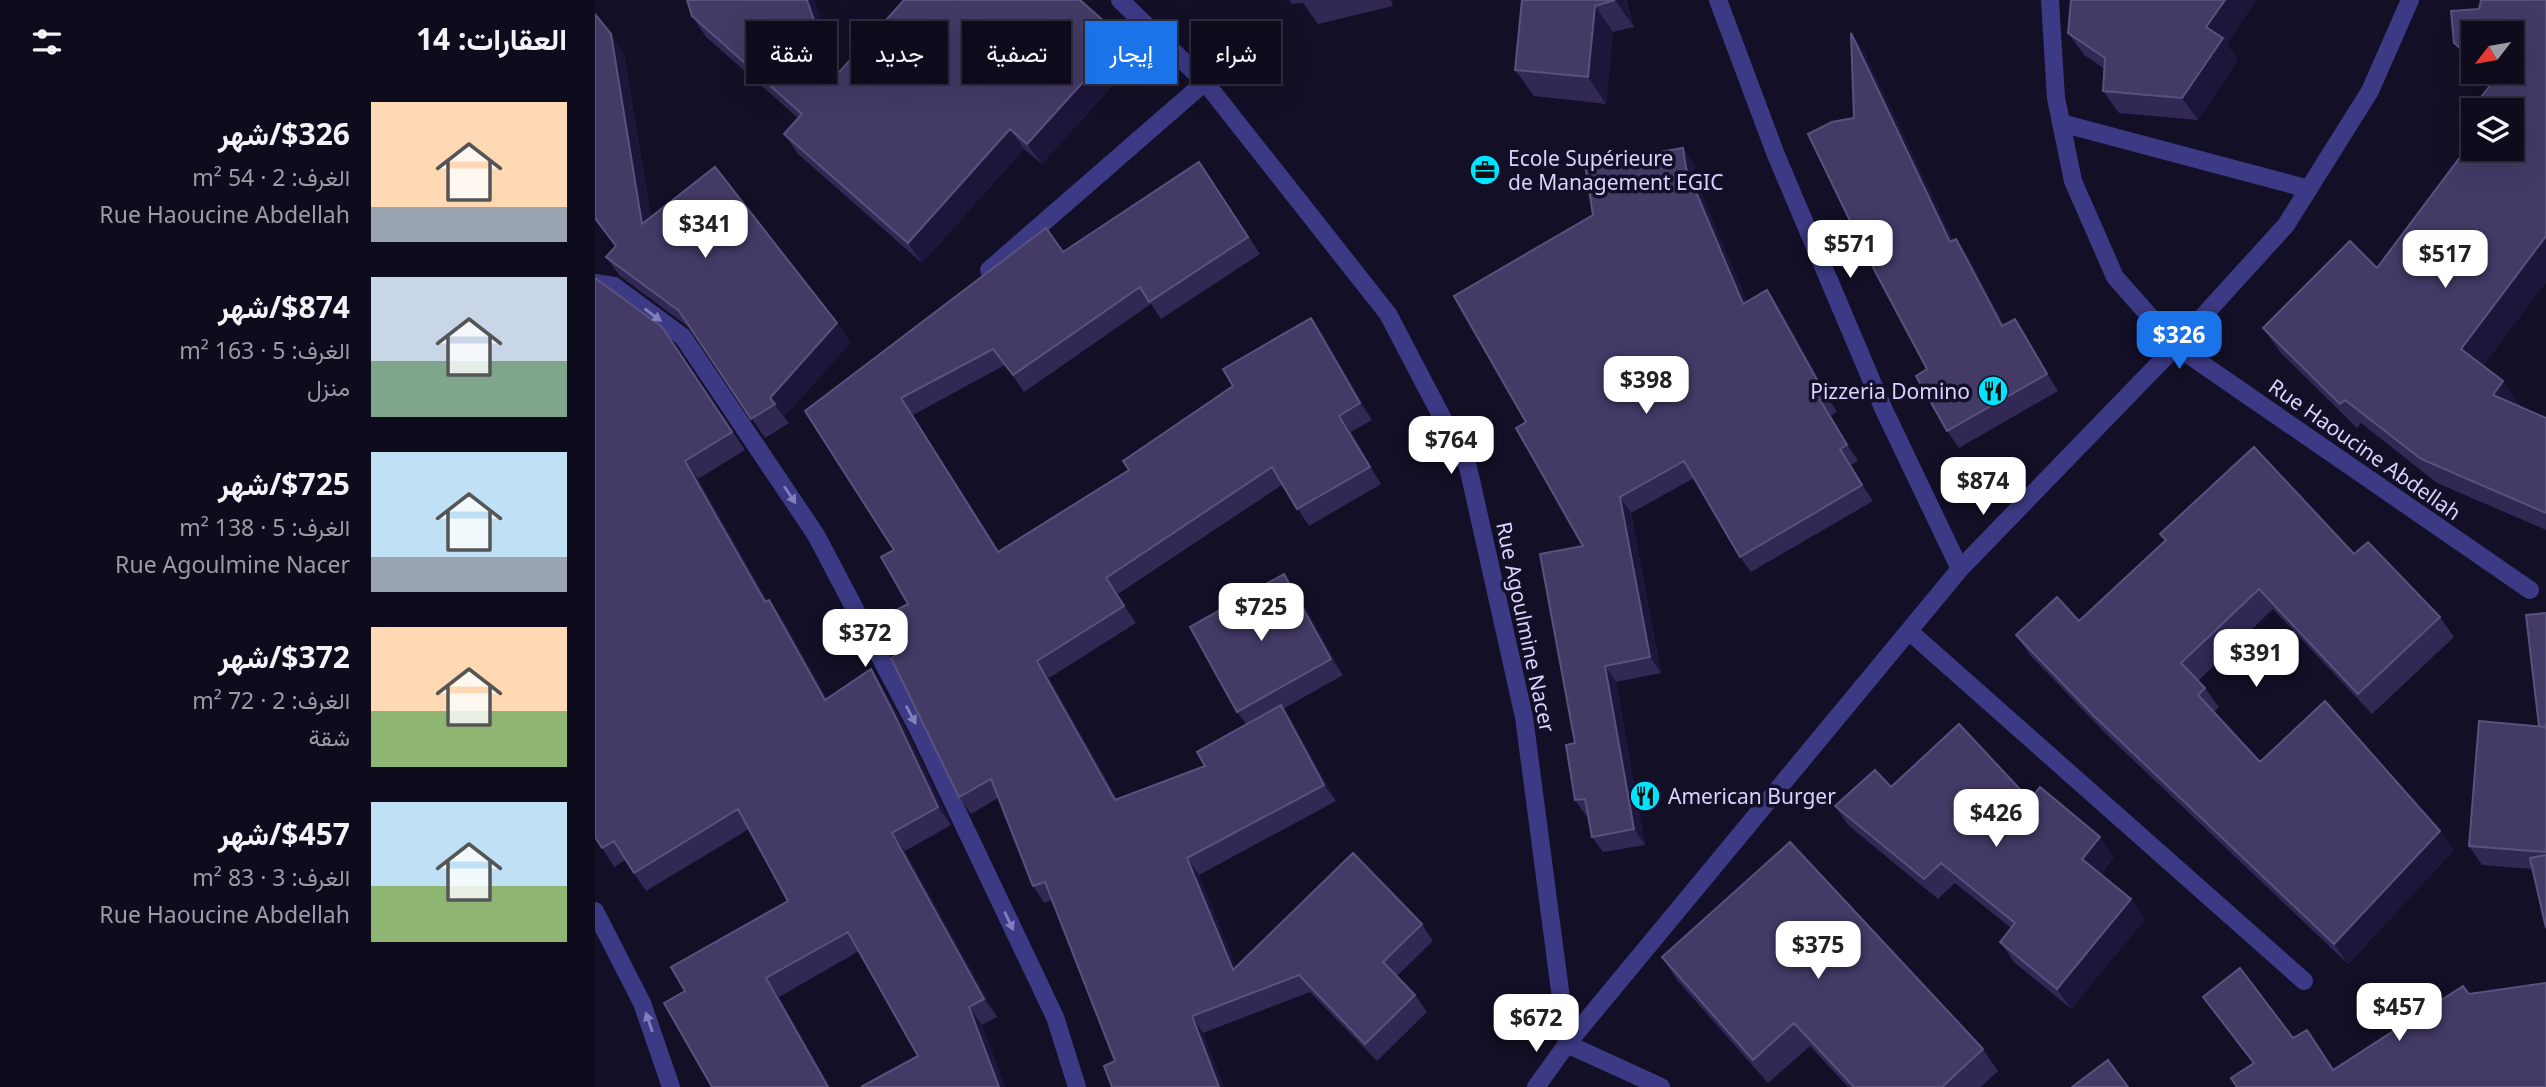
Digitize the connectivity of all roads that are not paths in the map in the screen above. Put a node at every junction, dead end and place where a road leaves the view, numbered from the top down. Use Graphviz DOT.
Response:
graph roads {
  1 [pos="1120,0"];
  2 [pos="1718,0"];
  3 [pos="2050,0"];
  4 [pos="2410,0"];
  5 [pos="1191,68"];
  6 [pos="1203,84"];
  7 [pos="1207,84"];
  8 [pos="2061,123"];
  9 [pos="2309,189"];
  10 [pos="989,270"];
  11 [pos="595,283"];
  12 [pos="2176,346"];
  13 [pos="1960,569"];
  14 [pos="2530,590"];
  15 [pos="1910,632"];
  16 [pos="595,911"];
  17 [pos="2304,981"];
  18 [pos="1567,1044"];
  19 [pos="671,1087"];
  20 [pos="1077,1087"];
  21 [pos="1537,1087"];
  22 [pos="1661,1087"];
  1 -- 5 [label="street, Rue Agoulmine Nacer"];
  2 -- 13 [label="street"];
  3 -- 8 [label="street, Rue Haoucine Abdellah"];
  4 -- 9 [label="street"];
  6 -- 10 [label="street"];
  7 -- 18 [label="street, Rue Agoulmine Nacer"];
  8 -- 9 [label="street"];
  8 -- 12 [label="street, Rue Haoucine Abdellah"];
  9 -- 12 [label="street"];
  11 -- 20 [label="street, one-way"];
  12 -- 13 [label="street"];
  12 -- 14 [label="street, Rue Haoucine Abdellah"];
  13 -- 15 [label="street"];
  15 -- 17 [label="street"];
  15 -- 18 [label="street"];
  19 -- 16 [label="street, one-way"];
  18 -- 21 [label="street"];
  18 -- 22 [label="street"];
}
